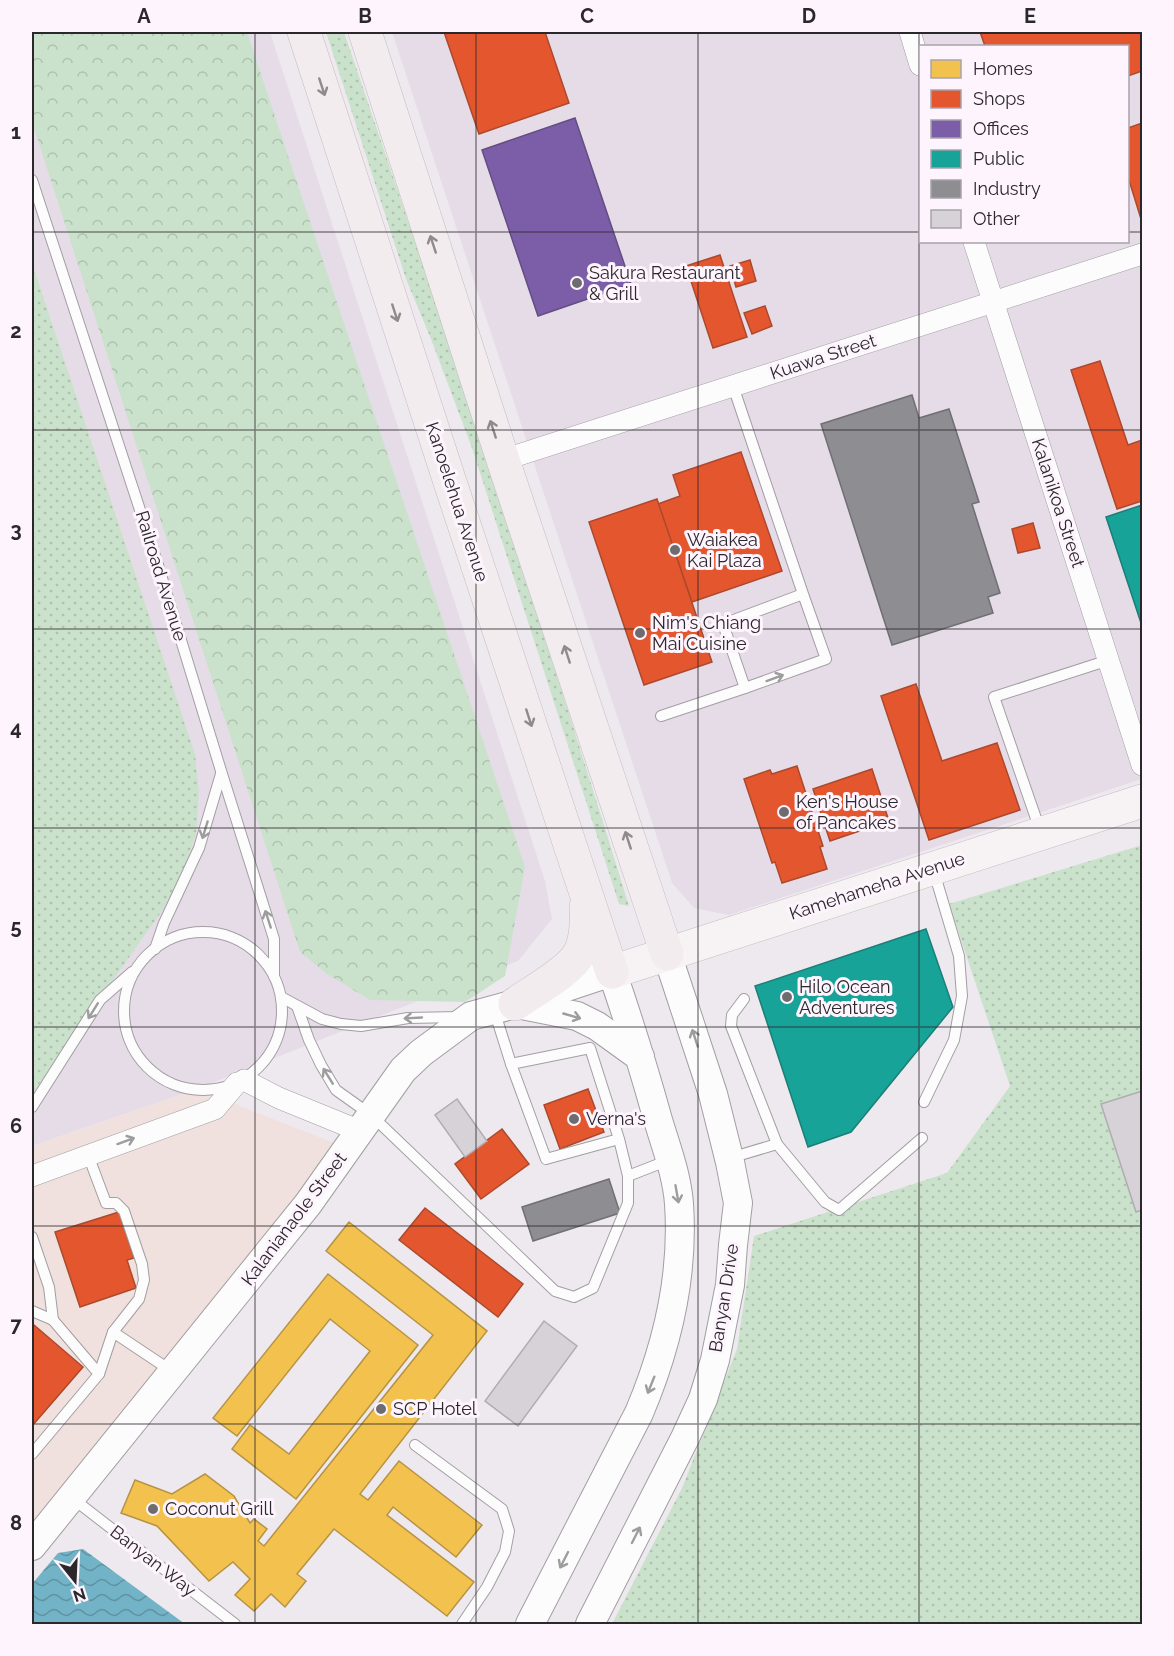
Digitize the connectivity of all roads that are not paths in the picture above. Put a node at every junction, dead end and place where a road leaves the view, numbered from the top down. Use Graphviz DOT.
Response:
graph roads {
  1 [pos="304,32"];
  2 [pos="365,32"];
  3 [pos="910,32"];
  4 [pos="919,59"];
  5 [pos="32,180"];
  6 [pos="974,243"];
  7 [pos="1143,254"];
  8 [pos="992,303"];
  9 [pos="733,386"];
  10 [pos="503,460"];
  11 [pos="803,594"];
  12 [pos="1109,660"];
  13 [pos="745,688"];
  14 [pos="661,716"];
  15 [pos="1143,765"];
  16 [pos="222,774"];
  17 [pos="1143,801"];
  18 [pos="1041,834"];
  19 [pos="934,869"];
  20 [pos="586,893"];
  21 [pos="155,949"];
  22 [pos="667,954"];
  23 [pos="134,970"];
  24 [pos="612,972"];
  25 [pos="274,976"];
  26 [pos="281,997"];
  27 [pos="744,999"];
  28 [pos="297,1006"];
  29 [pos="493,1010"];
  30 [pos="640,1057"];
  31 [pos="511,1064"];
  32 [pos="241,1081"];
  33 [pos="924,1102"];
  34 [pos="32,1107"];
  35 [pos="365,1123"];
  36 [pos="922,1138"];
  37 [pos="619,1139"];
  38 [pos="777,1144"];
  39 [pos="88,1155"];
  40 [pos="729,1158"];
  41 [pos="670,1160"];
  42 [pos="32,1176"];
  43 [pos="628,1176"];
  44 [pos="32,1237"];
  45 [pos="32,1311"];
  46 [pos="53,1320"];
  47 [pos="113,1332"];
  48 [pos="173,1372"];
  49 [pos="99,1374"];
  50 [pos="415,1445"];
  51 [pos="32,1454"];
  52 [pos="72,1498"];
  53 [pos="39,1533"];
  54 [pos="235,1624"];
  55 [pos="462,1624"];
  56 [pos="530,1624"];
  57 [pos="591,1624"];
  1 -- 20 [label="highway, Kanoelehua Avenue, one-way"];
  10 -- 2 [label="highway, one-way"];
  3 -- 4 [label="street"];
  5 -- 16 [label="lane, Railroad Avenue"];
  6 -- 8 [label="street, Kalanikoa Street"];
  7 -- 8 [label="street, Kuawa Street"];
  8 -- 9 [label="street, Kuawa Street"];
  8 -- 12 [label="street, Kalanikoa Street"];
  9 -- 10 [label="street, Kuawa Street"];
  9 -- 11 [label="lane"];
  22 -- 10 [label="highway, one-way"];
  11 -- 13 [label="lane"];
  13 -- 11 [label="lane, one-way"];
  12 -- 15 [label="street, Kalanikoa Street"];
  12 -- 18 [label="lane"];
  13 -- 14 [label="lane"];
  16 -- 21 [label="lane, one-way"];
  25 -- 16 [label="lane, Railroad Avenue, one-way"];
  17 -- 18 [label="main road, Kamehameha Avenue"];
  18 -- 19 [label="main road, Kamehameha Avenue"];
  19 -- 22 [label="main road, Kamehameha Avenue"];
  19 -- 33 [label="lane"];
  20 -- 24 [label="highway, Kanoelehua Avenue"];
  20 -- 29 [label="highway"];
  21 -- 23 [label="lane"];
  21 -- 25 [label="lane"];
  22 -- 24 [label="main road, Kamehameha Avenue"];
  40 -- 22 [label="street, Banyan Drive, one-way"];
  23 -- 32 [label="lane"];
  23 -- 34 [label="lane, one-way"];
  24 -- 29 [label="street, Kalanianaole Street"];
  24 -- 30 [label="street"];
  25 -- 26 [label="lane"];
  26 -- 28 [label="lane"];
  26 -- 32 [label="lane"];
  27 -- 38 [label="lane"];
  29 -- 28 [label="lane, one-way"];
  35 -- 28 [label="lane, one-way"];
  29 -- 30 [label="street, one-way"];
  29 -- 31 [label="lane"];
  29 -- 35 [label="street, Kalanianaole Street"];
  30 -- 41 [label="street"];
  31 -- 37 [label="lane"];
  31 -- 37 [label="lane"];
  32 -- 35 [label="street"];
  39 -- 32 [label="street, one-way"];
  35 -- 43 [label="lane"];
  35 -- 48 [label="street, Kalanianaole Street"];
  36 -- 38 [label="lane"];
  37 -- 43 [label="lane"];
  38 -- 40 [label="lane"];
  39 -- 42 [label="street"];
  39 -- 47 [label="lane"];
  57 -- 40 [label="street, Banyan Drive, one-way"];
  41 -- 43 [label="lane"];
  41 -- 56 [label="street, one-way"];
  44 -- 46 [label="lane"];
  45 -- 46 [label="lane"];
  46 -- 49 [label="lane"];
  47 -- 48 [label="lane"];
  47 -- 49 [label="lane"];
  48 -- 52 [label="street, Kalanianaole Street"];
  49 -- 51 [label="lane"];
  50 -- 55 [label="lane"];
  52 -- 53 [label="street, Kalanianaole Street"];
  52 -- 54 [label="lane, Banyan Way"];
}
